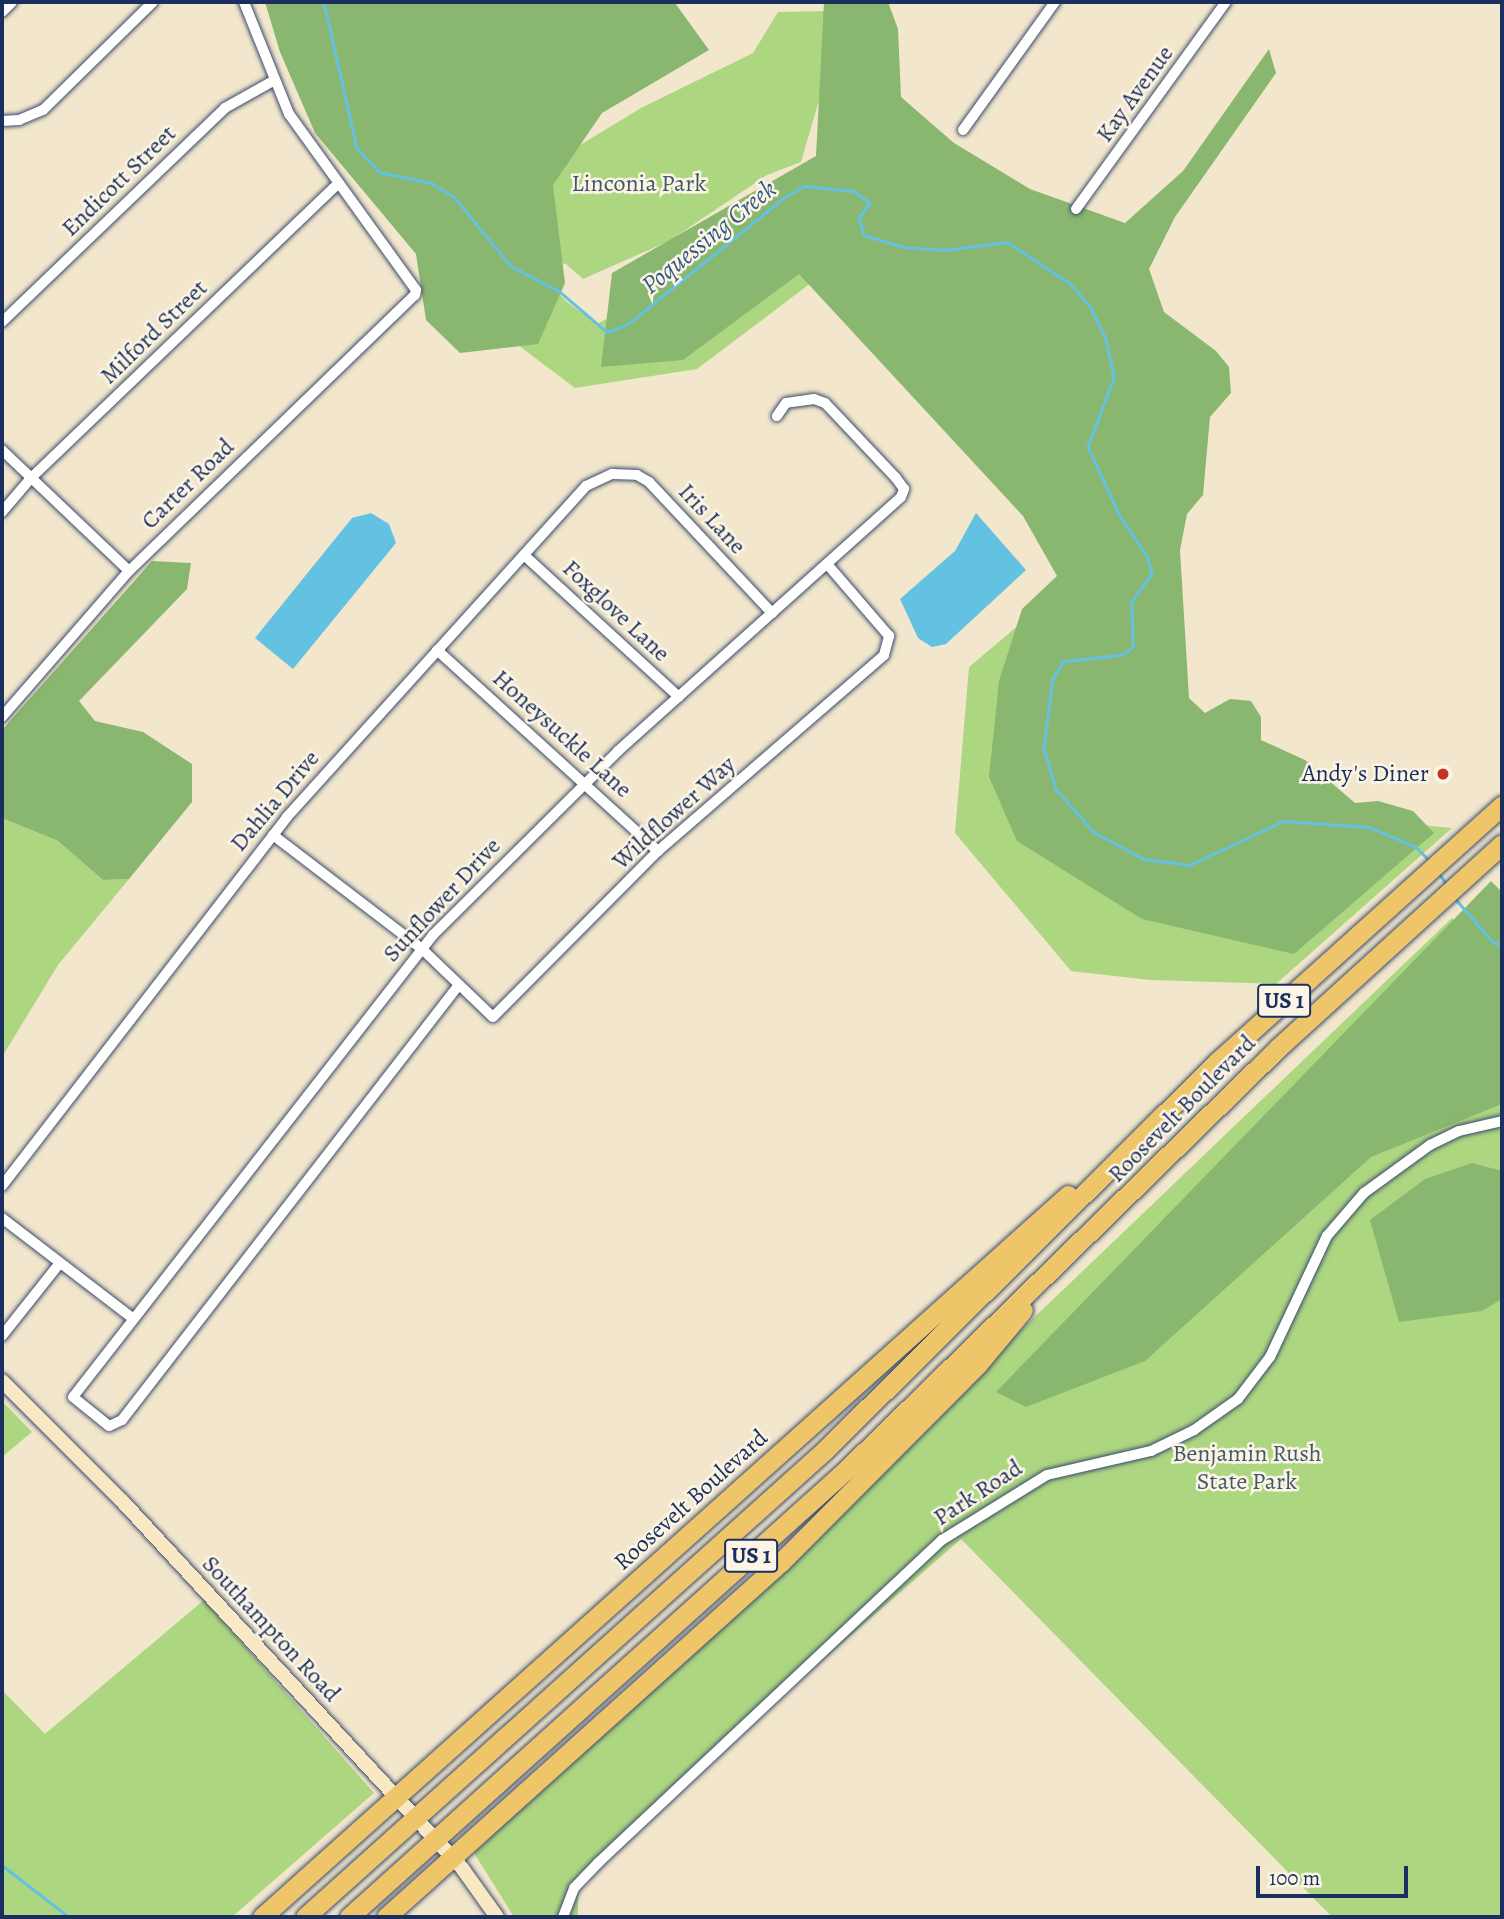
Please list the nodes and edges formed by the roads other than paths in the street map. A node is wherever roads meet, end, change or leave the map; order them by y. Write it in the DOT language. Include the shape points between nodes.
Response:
graph roads {
  1 [pos="12,2"];
  2 [pos="153,2"];
  3 [pos="244,2"];
  4 [pos="1055,2"];
  5 [pos="1224,3"];
  6 [pos="2,12"];
  7 [pos="274,81"];
  8 [pos="2,121"];
  9 [pos="963,130"];
  10 [pos="338,184"];
  11 [pos="1076,209"];
  12 [pos="2,323"];
  13 [pos="777,416"];
  14 [pos="2,450"];
  15 [pos="612,474"];
  16 [pos="31,478"];
  17 [pos="2,512"];
  18 [pos="524,555"];
  19 [pos="827,564"];
  20 [pos="129,571"];
  21 [pos="772,613"];
  22 [pos="437,650"];
  23 [pos="679,697"];
  24 [pos="2,717"];
  25 [pos="585,783"];
  26 [pos="1502,805"];
  27 [pos="273,835"];
  28 [pos="1502,844"];
  29 [pos="658,851"];
  30 [pos="422,949"];
  31 [pos="458,986"];
  32 [pos="1502,1121"];
  33 [pos="1155,1125"];
  34 [pos="2,1186"];
  35 [pos="2,1218"];
  36 [pos="59,1264"];
  37 [pos="1059,1266"];
  38 [pos="131,1317"];
  39 [pos="2,1336"];
  40 [pos="2,1381"];
  41 [pos="396,1797"];
  42 [pos="416,1818"];
  43 [pos="436,1840"];
  44 [pos="452,1858"];
  45 [pos="262,1917"];
  46 [pos="305,1917"];
  47 [pos="349,1917"];
  48 [pos="386,1917"];
  49 [pos="497,1917"];
  50 [pos="563,1917"];
  1 -- 6 [label="street"];
  2 -- 8 [label="street" via="43,110"];
  3 -- 7 [label="street"];
  4 -- 9 [label="street"];
  5 -- 11 [label="street, Kay Avenue"];
  7 -- 10 [label="street" via="289,114"];
  7 -- 12 [label="street, Endicott Street" via="225,108"];
  10 -- 16 [label="street, Milford Street"];
  10 -- 20 [label="street, Carter Road" via="415,294"];
  13 -- 19 [label="street, Sunflower Drive" via="786,402 814,398 825,403 904,489 901,497"];
  14 -- 16 [label="street"];
  15 -- 18 [label="street, Dahlia Drive" via="586,486"];
  15 -- 21 [label="street, Iris Lane" via="637,475 649,482"];
  16 -- 17 [label="street, Milford Street"];
  16 -- 20 [label="street"];
  18 -- 22 [label="street, Dahlia Drive"];
  18 -- 23 [label="street, Foxglove Lane"];
  19 -- 21 [label="street, Sunflower Drive"];
  19 -- 29 [label="street, Wildflower Way" via="889,636 888,646"];
  20 -- 24 [label="street, Carter Road"];
  21 -- 23 [label="street, Sunflower Drive"];
  22 -- 25 [label="street, Honeysuckle Lane"];
  22 -- 27 [label="street, Dahlia Drive"];
  23 -- 25 [label="street, Sunflower Drive"];
  25 -- 29 [label="street, Honeysuckle Lane"];
  25 -- 30 [label="street, Sunflower Drive"];
  26 -- 33 [label="highway, Roosevelt Boulevard / US 1"];
  27 -- 30 [label="street"];
  27 -- 34 [label="street, Dahlia Drive"];
  28 -- 37 [label="highway, Roosevelt Boulevard / US 1" via="1269,1056"];
  29 -- 31 [label="street, Wildflower Way" via="493,1017"];
  30 -- 31 [label="street"];
  30 -- 38 [label="street, Sunflower Drive"];
  31 -- 38 [label="street, Sunflower Drive" via="122,1420 109,1426 73,1397"];
  32 -- 50 [label="street, Park Road" via="1469,1127 1430,1145 1364,1193 1327,1236 1270,1357 1238,1399 1194,1430 1151,1451 1046,1475 942,1540 598,1863 574,1888"];
  33 -- 41 [label="highway, Roosevelt Boulevard / US 1" via="1128,1142 1042,1218"];
  33 -- 42 [label="highway, Roosevelt Boulevard / US 1" via="824,1451"];
  35 -- 36 [label="street"];
  36 -- 38 [label="street"];
  36 -- 39 [label="street"];
  37 -- 43 [label="highway, Roosevelt Boulevard / US 1" via="820,1494"];
  37 -- 44 [label="highway, Roosevelt Boulevard / US 1" via="978,1364 821,1523"];
  40 -- 41 [label="street, Southampton Road" via="116,1495"];
  41 -- 42 [label="street, Southampton Road"];
  41 -- 45 [label="highway, Roosevelt Boulevard / US 1"];
  42 -- 43 [label="street, Southampton Road"];
  42 -- 46 [label="highway, Roosevelt Boulevard / US 1"];
  43 -- 44 [label="street, Southampton Road"];
  43 -- 47 [label="highway, Roosevelt Boulevard / US 1"];
  44 -- 48 [label="highway, Roosevelt Boulevard / US 1"];
  44 -- 49 [label="street, Southampton Road"];
}
